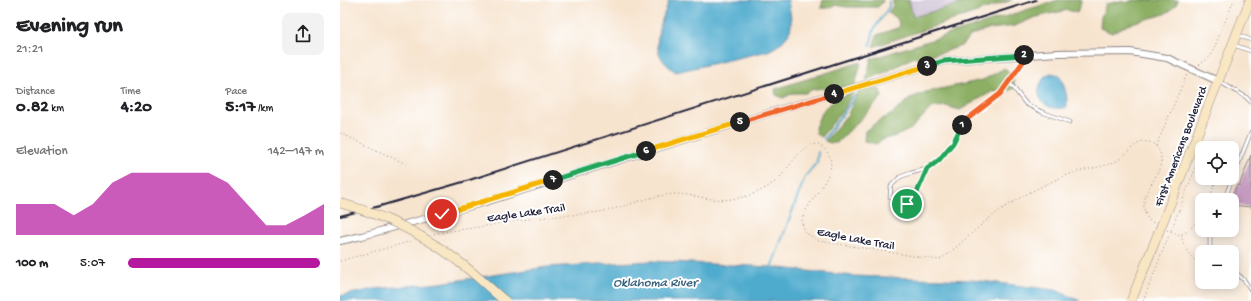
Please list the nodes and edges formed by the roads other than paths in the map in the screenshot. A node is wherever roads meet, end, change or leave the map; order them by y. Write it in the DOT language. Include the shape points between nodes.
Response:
graph roads {
  1 [pos="1250,0"];
  2 [pos="1236,34"];
  3 [pos="1251,40"];
  4 [pos="1233,44"];
  5 [pos="1251,51"];
  6 [pos="1026,55"];
  7 [pos="1218,81"];
  8 [pos="1009,82"];
  9 [pos="1251,102"];
  10 [pos="1070,122"];
  11 [pos="1251,132"];
  12 [pos="927,169"];
  13 [pos="1227,193"];
  14 [pos="340,203"];
  15 [pos="340,241"];
  16 [pos="1239,275"];
  17 [pos="1251,290"];
  18 [pos="505,301"];
  19 [pos="1131,301"];
  1 -- 2 [label="main road, First Americans Boulevard"];
  2 -- 3 [label="lane"];
  2 -- 4 [label="main road, First Americans Boulevard"];
  4 -- 5 [label="lane"];
  4 -- 7 [label="main road, First Americans Boulevard"];
  6 -- 7 [label="street" via="1130,52 1167,58"];
  6 -- 8 [label="lane"];
  6 -- 15 [label="street" via="944,61 482,203"];
  7 -- 9 [label="lane"];
  7 -- 19 [label="main road, First Americans Boulevard, bridge"];
  8 -- 10 [label="lane" via="1026,104"];
  8 -- 12 [label="lane" via="1000,94 966,120 939,160"];
  11 -- 13 [label="lane"];
  12 -- 12 [label="lane" via="900,177 890,186 890,196 898,203 907,204 915,197"];
  14 -- 18 [label="main road, bridge" via="390,220 416,234 462,264"];
  16 -- 17 [label="lane"];
}
